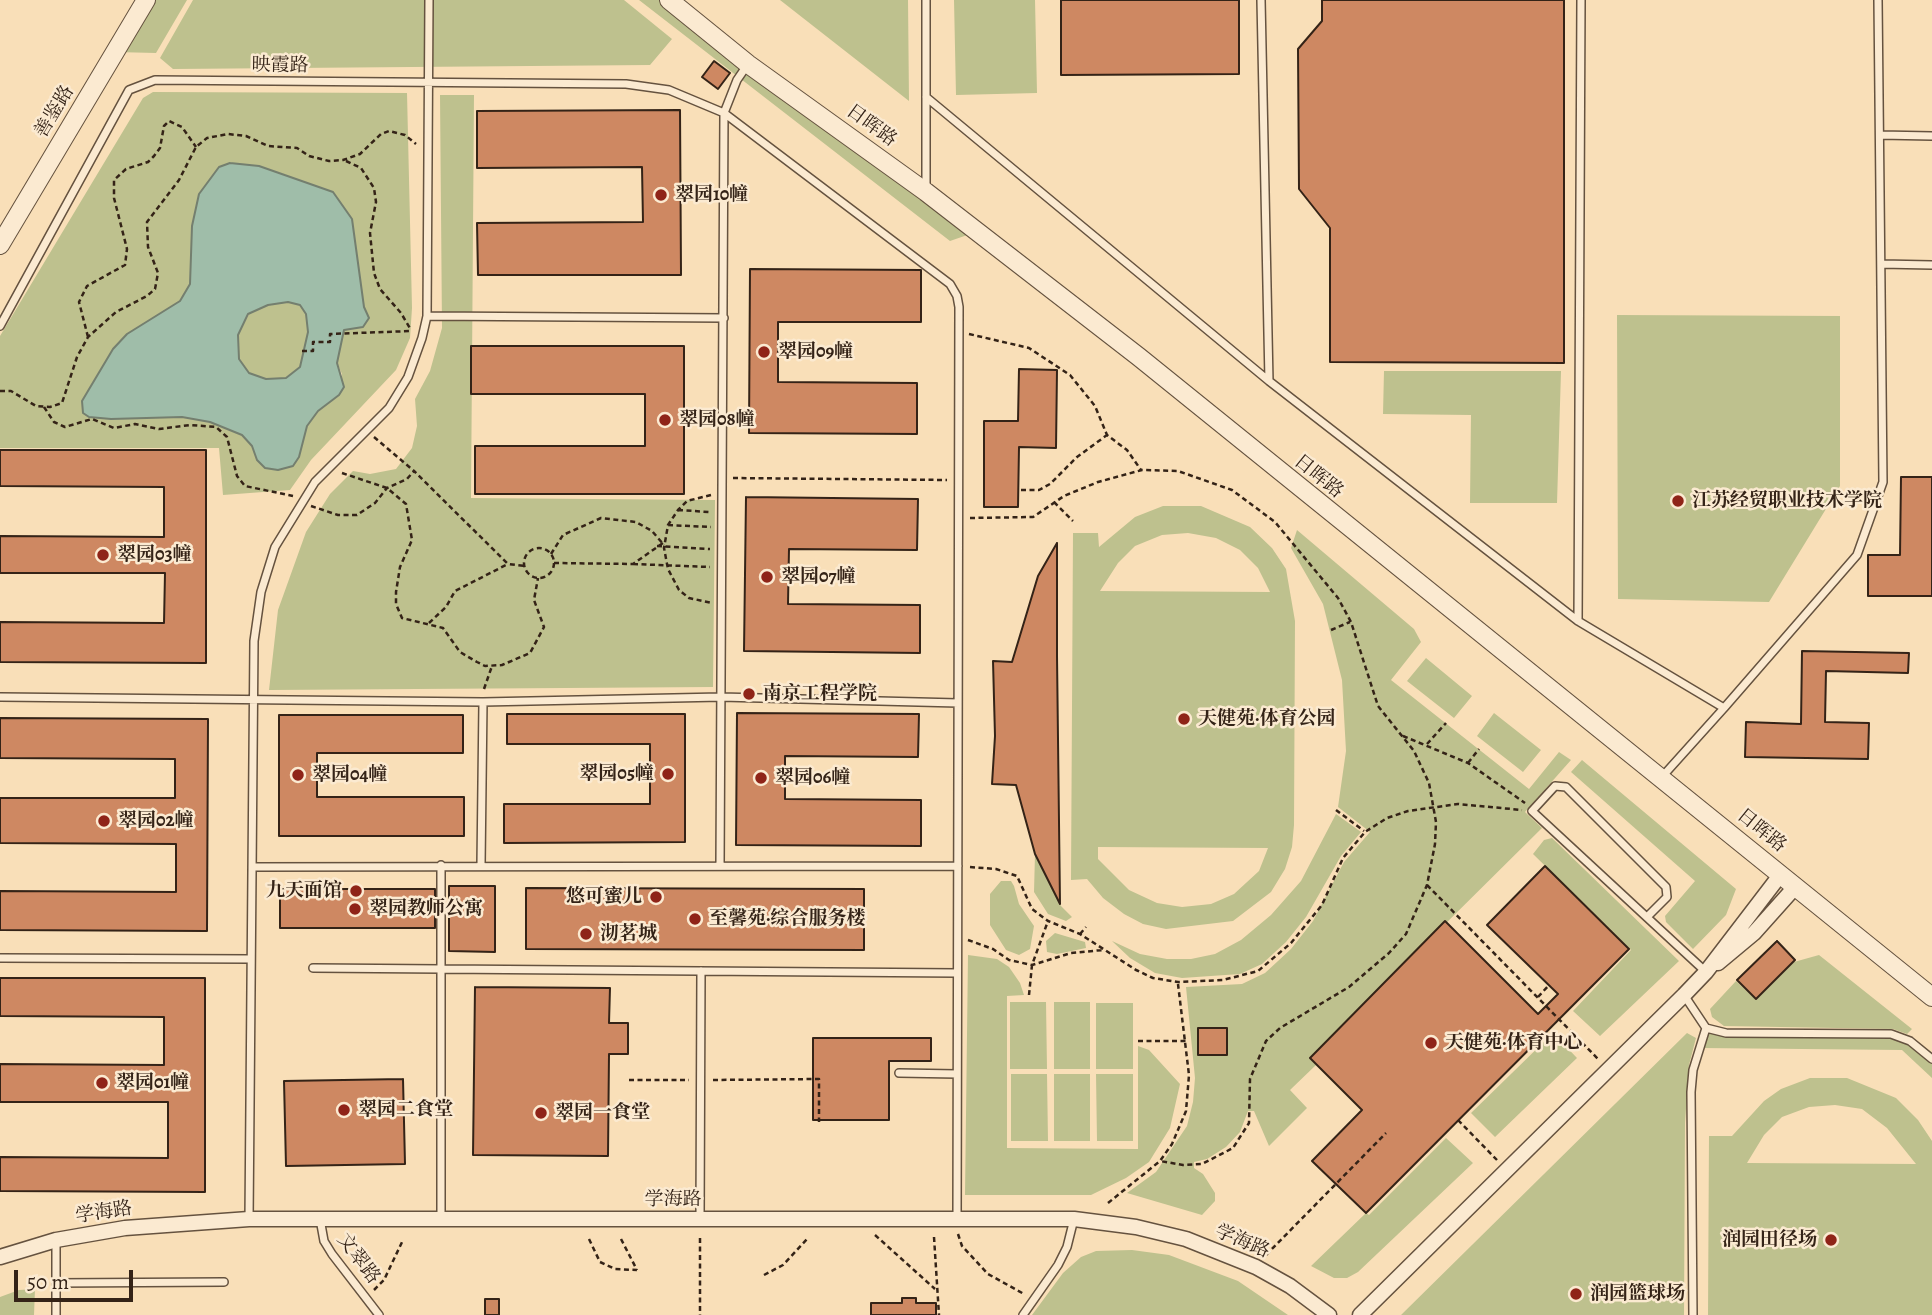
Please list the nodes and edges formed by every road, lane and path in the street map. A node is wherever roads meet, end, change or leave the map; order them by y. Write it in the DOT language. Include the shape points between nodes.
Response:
graph roads {
  1 [pos="146,0"];
  2 [pos="429,0"];
  3 [pos="669,0"];
  4 [pos="926,0"];
  5 [pos="1261,0"];
  6 [pos="1581,0"];
  7 [pos="1878,0"];
  8 [pos="748,64"];
  9 [pos="427,84"];
  10 [pos="926,97"];
  11 [pos="724,113"];
  12 [pos="1880,135"];
  13 [pos="1932,136"];
  14 [pos="426,145"];
  15 [pos="196,147"];
  16 [pos="344,160"];
  17 [pos="926,192"];
  18 [pos="0,246"];
  19 [pos="1881,264"];
  20 [pos="1932,265"];
  21 [pos="427,316"];
  22 [pos="724,318"];
  23 [pos="0,326"];
  24 [pos="411,331"];
  25 [pos="959,333"];
  26 [pos="88,337"];
  27 [pos="422,338"];
  28 [pos="302,351"];
  29 [pos="1269,381"];
  30 [pos="0,391"];
  31 [pos="44,407"];
  32 [pos="367,432"];
  33 [pos="1108,435"];
  34 [pos="329,468"];
  35 [pos="1142,470"];
  36 [pos="414,471"];
  37 [pos="723,478"];
  38 [pos="959,481"];
  39 [pos="387,488"];
  40 [pos="1021,490"];
  41 [pos="723,494"];
  42 [pos="302,500"];
  43 [pos="1054,502"];
  44 [pos="678,510"];
  45 [pos="723,513"];
  46 [pos="959,519"];
  47 [pos="1073,521"];
  48 [pos="668,525"];
  49 [pos="723,528"];
  50 [pos="664,546"];
  51 [pos="723,549"];
  52 [pos="551,554"];
  53 [pos="554,563"];
  54 [pos="508,564"];
  55 [pos="633,564"];
  56 [pos="525,566"];
  57 [pos="722,568"];
  58 [pos="538,578"];
  59 [pos="722,603"];
  60 [pos="1578,621"];
  61 [pos="1351,622"];
  62 [pos="429,623"];
  63 [pos="1331,630"];
  64 [pos="492,666"];
  65 [pos="0,697"];
  66 [pos="721,697"];
  67 [pos="251,700"];
  68 [pos="483,702"];
  69 [pos="958,703"];
  70 [pos="1724,708"];
  71 [pos="1446,723"];
  72 [pos="1401,735"];
  73 [pos="1427,744"];
  74 [pos="1479,749"];
  75 [pos="1468,763"];
  76 [pos="1661,779"];
  77 [pos="1434,806"];
  78 [pos="1336,810"];
  79 [pos="1532,811"];
  80 [pos="1365,832"];
  81 [pos="441,865"];
  82 [pos="481,865"];
  83 [pos="720,865"];
  84 [pos="958,866"];
  85 [pos="252,867"];
  86 [pos="1781,874"];
  87 [pos="1427,885"];
  88 [pos="1796,886"];
  89 [pos="1647,917"];
  90 [pos="1048,921"];
  91 [pos="1086,928"];
  92 [pos="1080,934"];
  93 [pos="958,937"];
  94 [pos="1103,950"];
  95 [pos="0,958"];
  96 [pos="251,959"];
  97 [pos="1032,965"];
  98 [pos="313,968"];
  99 [pos="441,968"];
  100 [pos="701,971"];
  101 [pos="1706,972"];
  102 [pos="957,973"];
  103 [pos="1178,982"];
  104 [pos="1549,985"];
  105 [pos="1029,995"];
  106 [pos="1684,995"];
  107 [pos="1932,997"];
  108 [pos="1538,998"];
  109 [pos="1706,1028"];
  110 [pos="1138,1041"];
  111 [pos="1185,1041"];
  112 [pos="1932,1059"];
  113 [pos="1609,1070"];
  114 [pos="899,1073"];
  115 [pos="957,1074"];
  116 [pos="629,1080"];
  117 [pos="701,1080"];
  118 [pos="1458,1120"];
  119 [pos="819,1122"];
  120 [pos="1387,1133"];
  121 [pos="1160,1161"];
  122 [pos="1507,1170"];
  123 [pos="1108,1203"];
  124 [pos="248,1219"];
  125 [pos="320,1219"];
  126 [pos="441,1219"];
  127 [pos="700,1219"];
  128 [pos="863,1219"];
  129 [pos="1074,1219"];
  130 [pos="957,1220"];
  131 [pos="934,1237"];
  132 [pos="700,1238"];
  133 [pos="808,1238"];
  134 [pos="589,1239"];
  135 [pos="621,1239"];
  136 [pos="56,1240"];
  137 [pos="403,1240"];
  138 [pos="0,1257"];
  139 [pos="1256,1267"];
  140 [pos="764,1275"];
  141 [pos="224,1282"];
  142 [pos="56,1283"];
  143 [pos="935,1289"];
  144 [pos="367,1297"];
  145 [pos="1033,1298"];
  146 [pos="56,1315"];
  147 [pos="379,1315"];
  148 [pos="700,1315"];
  149 [pos="939,1315"];
  150 [pos="1023,1315"];
  151 [pos="1329,1315"];
  152 [pos="1360,1315"];
  153 [pos="1693,1315"];
  1 -- 18 [label="street, 善鉴路"];
  2 -- 9 [label="lane"];
  3 -- 8 [label="street, 日晖路"];
  4 -- 10 [label="lane"];
  5 -- 29 [label="lane"];
  6 -- 60 [label="lane"];
  7 -- 12 [label="lane"];
  8 -- 11 [label="lane"];
  8 -- 17 [label="street, 日晖路"];
  9 -- 11 [label="lane, 映霞路" via="626,84 669,90"];
  9 -- 14 [label="lane"];
  9 -- 23 [label="lane, 映霞路" via="155,80 130,90"];
  10 -- 17 [label="lane"];
  10 -- 29 [label="lane"];
  11 -- 22 [label="lane"];
  11 -- 25 [label="lane, 映霞路" via="950,284 957,296"];
  12 -- 13 [label="lane"];
  12 -- 19 [label="lane"];
  14 -- 16 [label="path" via="389,131 360,154"];
  14 -- 21 [label="lane"];
  15 -- 16 [label="path" via="216,135 237,135 268,146 297,148 322,160"];
  15 -- 26 [label="path" via="179,180 147,222 148,247 158,273 155,289 116,312"];
  15 -- 26 [label="path" via="183,127 169,121 155,156 114,180 127,249 125,265 88,286 79,302"];
  16 -- 24 [label="path" via="356,164 371,181 376,198 370,226 376,281"];
  17 -- 76 [label="street, 日晖路" via="1139,357"];
  19 -- 20 [label="lane"];
  19 -- 70 [label="lane" via="1883,482 1879,494 1857,555"];
  21 -- 22 [label="lane"];
  21 -- 27 [label="lane"];
  22 -- 37 [label="lane"];
  24 -- 27 [label="path"];
  24 -- 28 [label="path" via="330,334 330,342 313,342 313,351"];
  25 -- 33 [label="path" via="1029,348 1052,361 1095,406"];
  25 -- 38 [label="lane, 映霞路"];
  26 -- 31 [label="path" via="62,403"];
  27 -- 32 [label="lane" via="408,377"];
  29 -- 60 [label="lane"];
  30 -- 31 [label="path" via="11,391"];
  31 -- 42 [label="path" via="54,422 65,427 92,419 114,428 135,424 159,429 216,427 227,437 237,476 245,486"];
  32 -- 34 [label="lane"];
  32 -- 36 [label="path"];
  33 -- 35 [label="path"];
  33 -- 40 [label="path" via="1050,484 1039,490"];
  34 -- 39 [label="path"];
  34 -- 42 [label="lane"];
  35 -- 43 [label="path" via="1098,482"];
  35 -- 61 [label="path" via="1178,471 1232,490 1275,522 1300,549"];
  36 -- 39 [label="path"];
  36 -- 54 [label="path"];
  37 -- 38 [label="path"];
  37 -- 41 [label="lane"];
  38 -- 46 [label="lane, 映霞路"];
  39 -- 42 [label="path" via="357,515 332,514"];
  39 -- 62 [label="path" via="406,504 412,531 398,576 396,604 407,621"];
  41 -- 44 [label="path" via="702,495"];
  41 -- 45 [label="lane"];
  42 -- 67 [label="lane" via="275,547 261,592"];
  43 -- 46 [label="path" via="1033,517"];
  43 -- 47 [label="path"];
  44 -- 45 [label="path"];
  44 -- 48 [label="path"];
  45 -- 49 [label="lane"];
  46 -- 69 [label="lane, 映霞路"];
  48 -- 49 [label="path"];
  48 -- 50 [label="path"];
  49 -- 51 [label="lane"];
  50 -- 51 [label="path"];
  50 -- 52 [label="path" via="652,531 636,522 601,518 563,535"];
  50 -- 55 [label="path" via="657,546"];
  50 -- 59 [label="path" via="667,569 679,590 700,602"];
  51 -- 57 [label="lane"];
  52 -- 53 [label="path"];
  52 -- 56 [label="path" via="533,550"];
  53 -- 55 [label="path"];
  53 -- 58 [label="path" via="551,572"];
  54 -- 56 [label="path"];
  54 -- 62 [label="path" via="455,591"];
  55 -- 57 [label="path"];
  56 -- 58 [label="path"];
  57 -- 59 [label="lane"];
  58 -- 64 [label="path" via="534,600 543,619 542,634 530,653"];
  59 -- 66 [label="lane"];
  60 -- 70 [label="lane"];
  61 -- 63 [label="path"];
  61 -- 72 [label="path" via="1370,689"];
  62 -- 64 [label="path" via="443,628 460,652"];
  64 -- 68 [label="path"];
  65 -- 67 [label="lane"];
  66 -- 68 [label="lane"];
  66 -- 69 [label="lane"];
  66 -- 83 [label="lane"];
  67 -- 68 [label="lane"];
  67 -- 85 [label="lane"];
  68 -- 82 [label="lane"];
  69 -- 84 [label="lane, 映霞路"];
  70 -- 76 [label="lane"];
  71 -- 73 [label="path"];
  72 -- 73 [label="path"];
  72 -- 77 [label="path" via="1423,766"];
  73 -- 75 [label="path"];
  74 -- 75 [label="path"];
  75 -- 79 [label="path" via="1515,793"];
  76 -- 86 [label="street, 日晖路"];
  77 -- 79 [label="path" via="1480,804"];
  77 -- 80 [label="path" via="1387,818"];
  77 -- 87 [label="path" via="1435,844"];
  78 -- 80 [label="path"];
  79 -- 89 [label="lane"];
  79 -- 89 [label="lane" via="1555,786 1566,787 1666,887 1667,897"];
  80 -- 103 [label="path" via="1343,858 1322,905 1309,922 1258,971 1223,980"];
  81 -- 82 [label="lane"];
  81 -- 85 [label="lane"];
  81 -- 99 [label="lane"];
  82 -- 83 [label="lane"];
  83 -- 84 [label="lane"];
  84 -- 90 [label="path" via="1017,876 1032,909"];
  84 -- 93 [label="lane, 映霞路"];
  85 -- 96 [label="lane"];
  86 -- 88 [label="street, 日晖路"];
  86 -- 101 [label="street"];
  87 -- 108 [label="path"];
  87 -- 121 [label="path" via="1406,934 1389,953 1349,987 1266,1041 1250,1079 1249,1123 1233,1148 1202,1164"];
  88 -- 101 [label="street" via="1755,933"];
  88 -- 107 [label="street, 日晖路"];
  89 -- 101 [label="lane"];
  90 -- 92 [label="path"];
  90 -- 97 [label="path"];
  91 -- 92 [label="path"];
  92 -- 94 [label="path"];
  93 -- 97 [label="path"];
  93 -- 102 [label="lane, 映霞路"];
  94 -- 97 [label="path" via="1070,953"];
  94 -- 103 [label="path" via="1153,978"];
  95 -- 96 [label="lane"];
  96 -- 124 [label="lane"];
  97 -- 105 [label="path"];
  98 -- 99 [label="lane"];
  99 -- 100 [label="lane"];
  99 -- 126 [label="lane"];
  100 -- 102 [label="lane"];
  100 -- 117 [label="lane"];
  101 -- 106 [label="street"];
  102 -- 115 [label="lane, 映霞路"];
  103 -- 111 [label="path"];
  104 -- 108 [label="path"];
  106 -- 109 [label="lane"];
  106 -- 113 [label="street"];
  108 -- 113 [label="path"];
  109 -- 112 [label="lane" via="1726,1033 1891,1034 1910,1041"];
  109 -- 153 [label="lane" via="1691,1092"];
  110 -- 111 [label="path"];
  111 -- 121 [label="path" via="1186,1111"];
  113 -- 122 [label="street"];
  114 -- 115 [label="lane"];
  115 -- 130 [label="lane, 映霞路"];
  116 -- 117 [label="path"];
  117 -- 119 [label="path" via="819,1079"];
  117 -- 127 [label="lane"];
  118 -- 122 [label="path"];
  120 -- 139 [label="path"];
  121 -- 123 [label="path"];
  122 -- 152 [label="street"];
  124 -- 125 [label="street, 学海路"];
  124 -- 136 [label="street, 学海路" via="125,1228"];
  125 -- 126 [label="street, 学海路"];
  125 -- 144 [label="lane, 文翠路" via="328,1247"];
  126 -- 127 [label="street, 学海路"];
  127 -- 128 [label="street, 学海路"];
  128 -- 130 [label="street, 学海路"];
  128 -- 143 [label="path"];
  129 -- 130 [label="street, 学海路"];
  129 -- 139 [label="street, 学海路" via="1186,1239"];
  129 -- 145 [label="lane" via="1058,1265"];
  130 -- 145 [label="path" via="958,1237 973,1258 999,1282"];
  131 -- 143 [label="path"];
  132 -- 148 [label="path"];
  133 -- 140 [label="path" via="783,1265"];
  134 -- 135 [label="path" via="600,1262 615,1269 637,1270"];
  136 -- 138 [label="street, 学海路"];
  136 -- 142 [label="lane"];
  137 -- 144 [label="path" via="384,1280"];
  139 -- 151 [label="street, 学海路"];
  141 -- 142 [label="lane"];
  142 -- 146 [label="lane"];
  143 -- 149 [label="path"];
  144 -- 147 [label="lane, 文翠路"];
  145 -- 150 [label="lane"];
}
